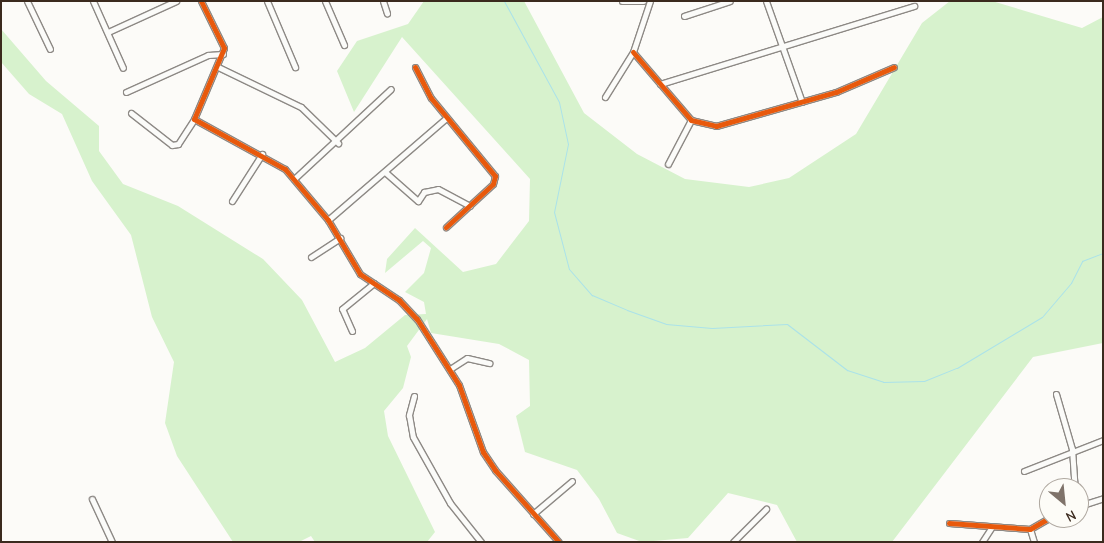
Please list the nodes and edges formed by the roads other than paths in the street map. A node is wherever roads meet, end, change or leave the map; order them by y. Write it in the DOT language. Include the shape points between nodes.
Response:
graph roads {
  1 [pos="27,1"];
  2 [pos="93,1"];
  3 [pos="176,1"];
  4 [pos="201,1"];
  5 [pos="267,1"];
  6 [pos="325,1"];
  7 [pos="383,1"];
  8 [pos="622,1"];
  9 [pos="643,1"];
  10 [pos="650,1"];
  11 [pos="730,1"];
  12 [pos="766,1"];
  13 [pos="914,6"];
  14 [pos="387,13"];
  15 [pos="684,16"];
  16 [pos="108,32"];
  17 [pos="344,45"];
  18 [pos="781,46"];
  19 [pos="50,48"];
  20 [pos="633,52"];
  21 [pos="223,54"];
  22 [pos="218,67"];
  23 [pos="295,67"];
  24 [pos="415,67"];
  25 [pos="123,68"];
  26 [pos="894,68"];
  27 [pos="660,84"];
  28 [pos="391,89"];
  29 [pos="126,92"];
  30 [pos="604,97"];
  31 [pos="802,102"];
  32 [pos="131,113"];
  33 [pos="446,118"];
  34 [pos="194,119"];
  35 [pos="691,120"];
  36 [pos="338,143"];
  37 [pos="262,154"];
  38 [pos="668,164"];
  39 [pos="385,172"];
  40 [pos="294,179"];
  41 [pos="232,200"];
  42 [pos="470,206"];
  43 [pos="328,220"];
  44 [pos="446,227"];
  45 [pos="340,238"];
  46 [pos="311,257"];
  47 [pos="374,282"];
  48 [pos="352,331"];
  49 [pos="490,362"];
  50 [pos="450,368"];
  51 [pos="1056,394"];
  52 [pos="414,396"];
  53 [pos="1103,440"];
  54 [pos="1072,449"];
  55 [pos="1024,471"];
  56 [pos="1074,478"];
  57 [pos="572,481"];
  58 [pos="1103,498"];
  59 [pos="92,499"];
  60 [pos="1089,503"];
  61 [pos="766,509"];
  62 [pos="533,514"];
  63 [pos="949,523"];
  64 [pos="1039,524"];
  65 [pos="991,528"];
  66 [pos="1030,530"];
  67 [pos="555,537"];
  68 [pos="112,542"];
  69 [pos="481,542"];
  70 [pos="550,542"];
  71 [pos="559,542"];
  72 [pos="733,542"];
  73 [pos="982,542"];
  74 [pos="1034,542"];
  1 -- 19 [label="street"];
  2 -- 16 [label="street"];
  3 -- 16 [label="street"];
  4 -- 21 [label="street" via="223,43"];
  5 -- 23 [label="street"];
  6 -- 17 [label="street"];
  7 -- 14 [label="street"];
  8 -- 9 [label="street"];
  10 -- 20 [label="street"];
  11 -- 15 [label="street"];
  12 -- 18 [label="street"];
  13 -- 18 [label="street"];
  16 -- 25 [label="street"];
  18 -- 27 [label="street"];
  18 -- 31 [label="street"];
  20 -- 27 [label="street"];
  20 -- 30 [label="street"];
  21 -- 22 [label="street"];
  21 -- 29 [label="street" via="208,54"];
  22 -- 34 [label="street"];
  22 -- 36 [label="street" via="300,107"];
  24 -- 33 [label="street"];
  26 -- 31 [label="street"];
  27 -- 35 [label="street"];
  28 -- 36 [label="street"];
  31 -- 35 [label="street" via="733,124 716,126"];
  32 -- 34 [label="street" via="172,146 178,144"];
  33 -- 39 [label="street"];
  33 -- 42 [label="street" via="495,176 493,184"];
  34 -- 37 [label="street"];
  35 -- 38 [label="street"];
  36 -- 40 [label="street"];
  37 -- 40 [label="street"];
  37 -- 41 [label="street"];
  39 -- 42 [label="street" via="418,201 424,192 438,189"];
  39 -- 43 [label="street"];
  40 -- 43 [label="street"];
  42 -- 44 [label="street"];
  43 -- 45 [label="street"];
  45 -- 46 [label="street"];
  45 -- 47 [label="street" via="360,274"];
  47 -- 48 [label="street" via="342,309"];
  47 -- 50 [label="street" via="416,319"];
  49 -- 50 [label="street" via="467,358"];
  50 -- 62 [label="street" via="483,452"];
  51 -- 54 [label="street"];
  52 -- 69 [label="street" via="409,415 413,437 450,503"];
  53 -- 54 [label="street"];
  54 -- 55 [label="street"];
  54 -- 56 [label="street"];
  57 -- 62 [label="street"];
  58 -- 60 [label="street"];
  59 -- 68 [label="street"];
  61 -- 72 [label="street"];
  62 -- 67 [label="street"];
  63 -- 65 [label="street"];
  64 -- 66 [label="street"];
  65 -- 66 [label="street"];
  65 -- 73 [label="street"];
  66 -- 74 [label="street"];
  67 -- 70 [label="street"];
  67 -- 71 [label="street"];
}
